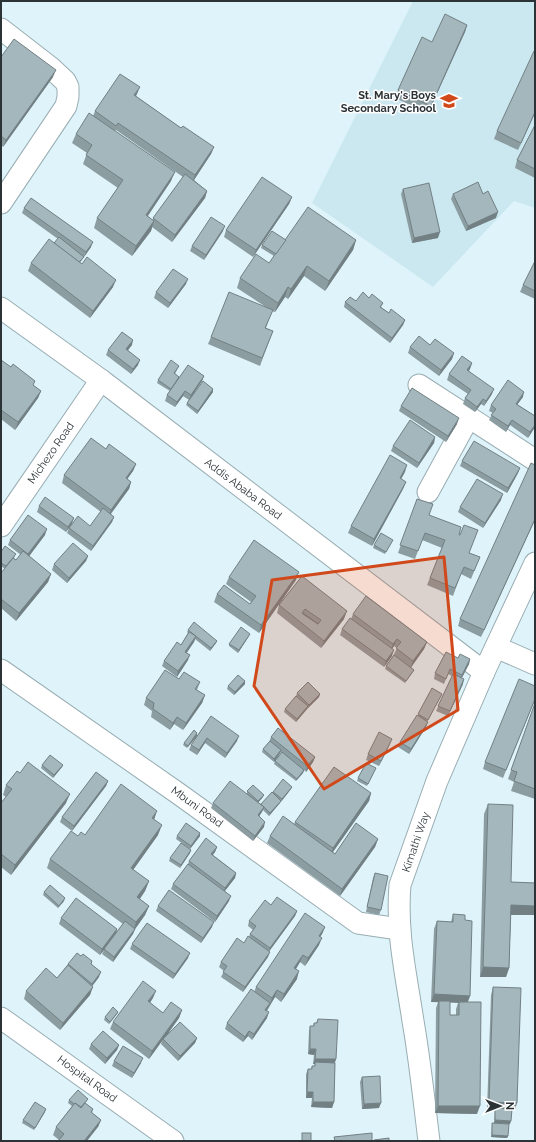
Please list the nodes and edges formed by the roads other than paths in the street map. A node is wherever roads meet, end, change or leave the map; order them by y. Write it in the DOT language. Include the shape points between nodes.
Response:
graph roads {
  1 [pos="1,29"];
  2 [pos="1,203"];
  3 [pos="1,308"];
  4 [pos="101,380"];
  5 [pos="419,385"];
  6 [pos="469,417"];
  7 [pos="535,460"];
  8 [pos="428,492"];
  9 [pos="1,526"];
  10 [pos="535,563"];
  11 [pos="496,647"];
  12 [pos="535,664"];
  13 [pos="1,670"];
  14 [pos="484,672"];
  15 [pos="399,929"];
  16 [pos="1,1018"];
  17 [pos="173,1141"];
  18 [pos="429,1141"];
  1 -- 2 [label="street" via="50,67 68,87 66,106"];
  3 -- 4 [label="street, Addis Ababa Road"];
  4 -- 9 [label="street, Michezo Road"];
  4 -- 14 [label="street, Addis Ababa Road"];
  5 -- 6 [label="street"];
  6 -- 7 [label="street"];
  6 -- 8 [label="street"];
  10 -- 11 [label="street, Kimathi Way"];
  11 -- 12 [label="street"];
  11 -- 14 [label="street, Kimathi Way"];
  13 -- 15 [label="street, Mbuni Road" via="358,923"];
  14 -- 15 [label="street, Kimathi Way" via="437,781 400,885"];
  15 -- 18 [label="street, Kimathi Way"];
  16 -- 17 [label="street, Hospital Road"];
}
